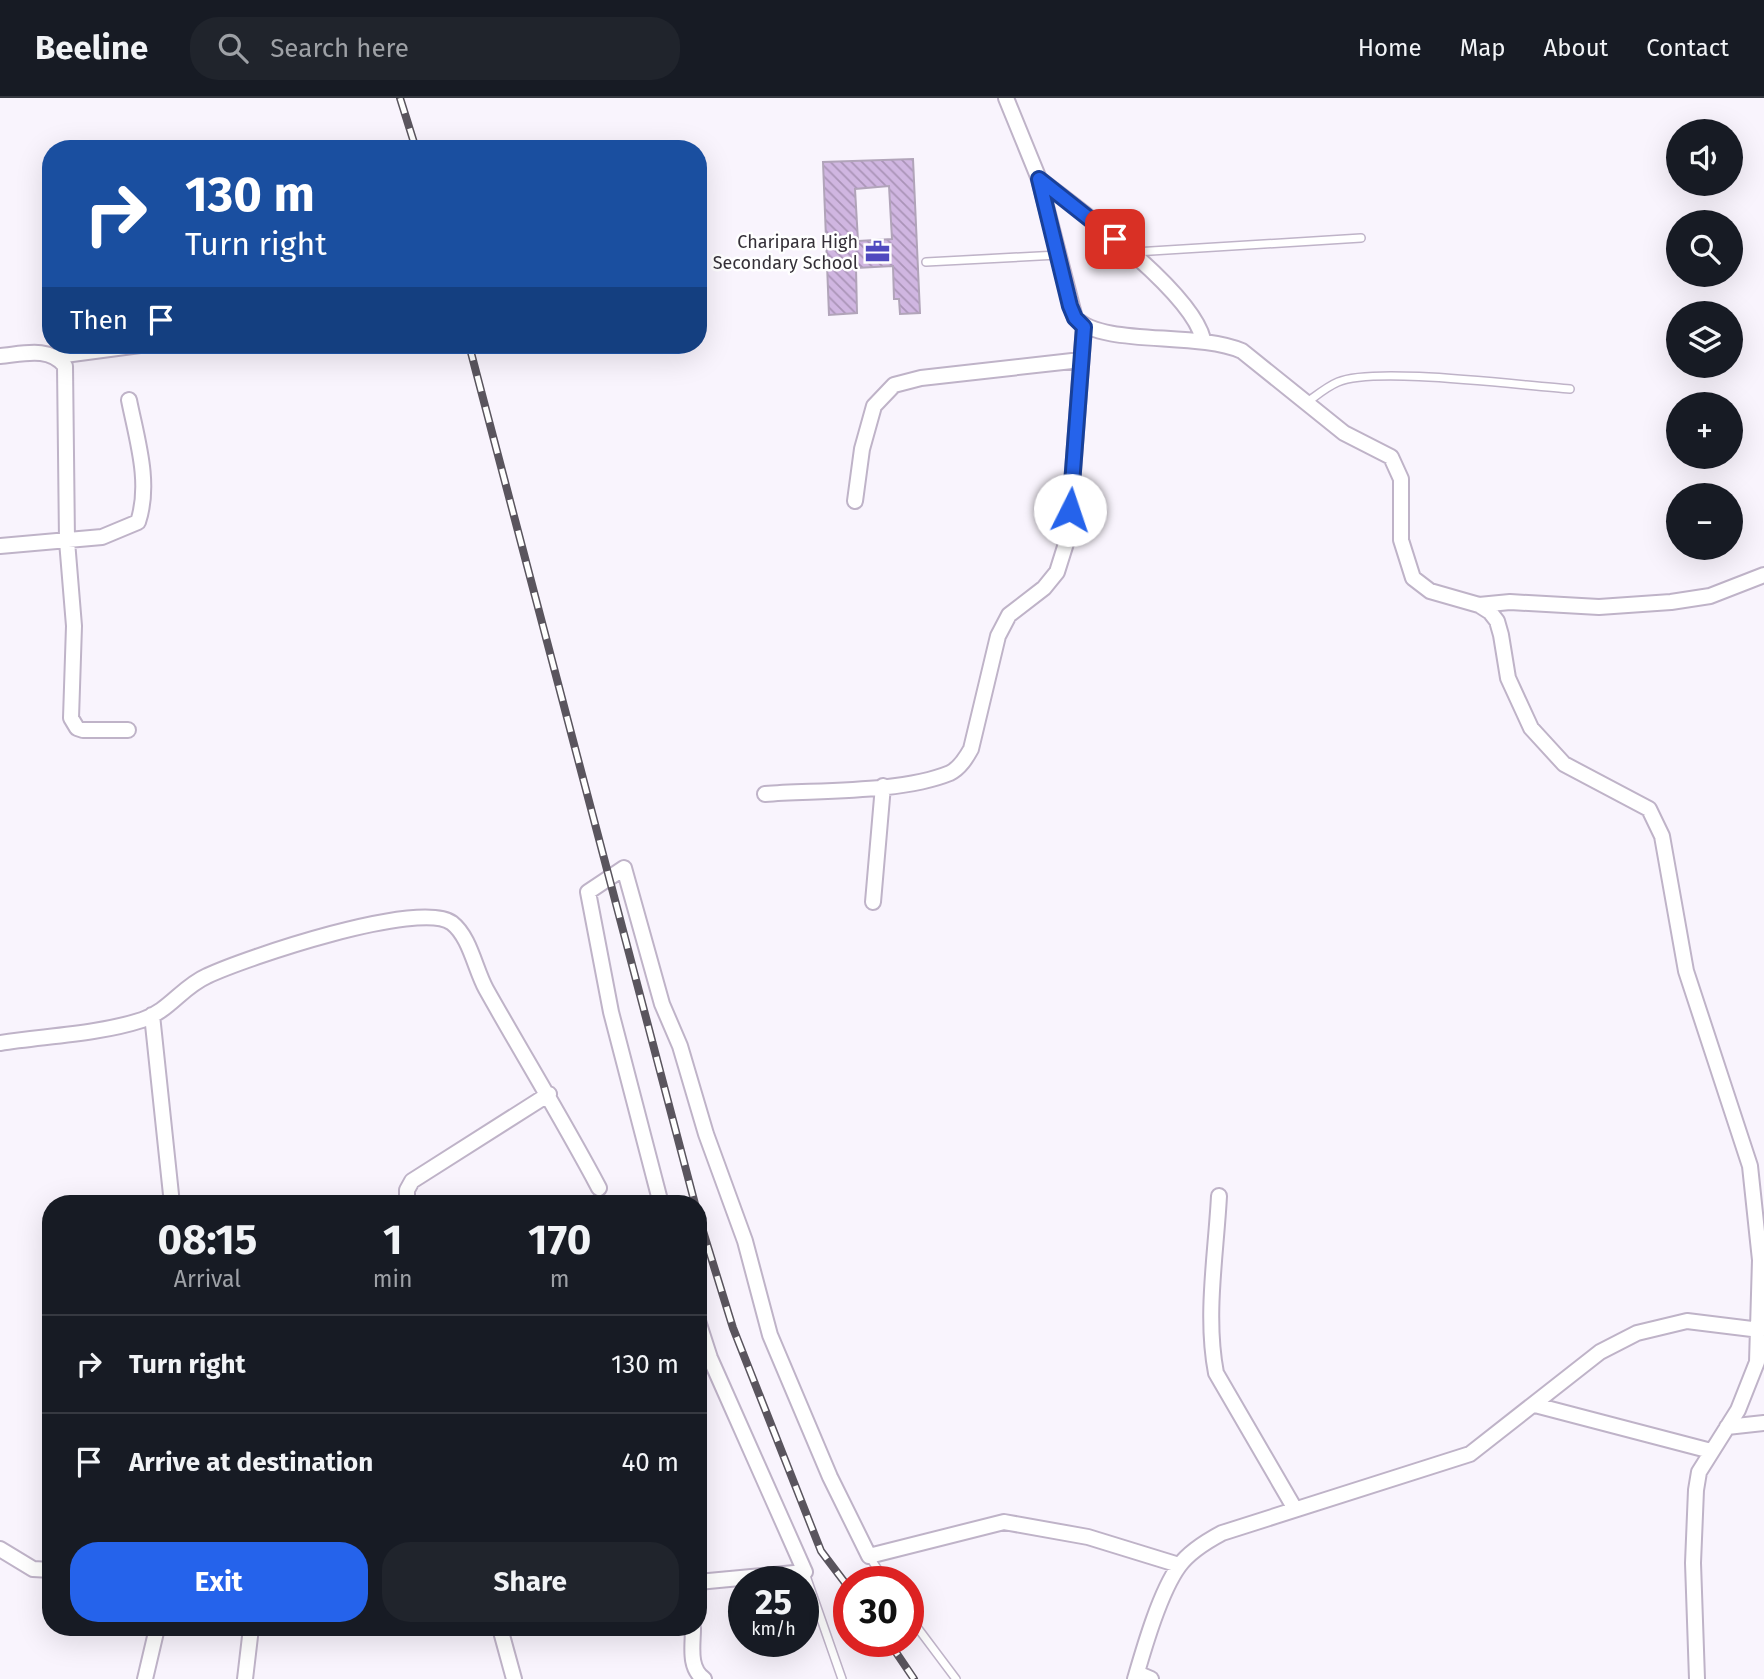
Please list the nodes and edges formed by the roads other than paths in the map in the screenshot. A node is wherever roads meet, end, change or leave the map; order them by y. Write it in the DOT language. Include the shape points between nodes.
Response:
graph roads {
  1 [pos="1006,98"];
  2 [pos="1039,179"];
  3 [pos="1361,238"];
  4 [pos="1132,252"];
  5 [pos="1058,255"];
  6 [pos="926,262"];
  7 [pos="1084,327"];
  8 [pos="1203,339"];
  9 [pos="42,352"];
  10 [pos="52,354"];
  11 [pos="72,354"];
  12 [pos="0,356"];
  13 [pos="57,356"];
  14 [pos="1081,360"];
  15 [pos="1570,389"];
  16 [pos="130,400"];
  17 [pos="1305,403"];
  18 [pos="855,501"];
  19 [pos="67,541"];
  20 [pos="0,546"];
  21 [pos="1764,575"];
  22 [pos="1479,605"];
  23 [pos="128,730"];
  24 [pos="883,786"];
  25 [pos="765,794"];
  26 [pos="873,902"];
  27 [pos="152,1015"];
  28 [pos="0,1043"];
  29 [pos="549,1094"];
  30 [pos="599,1188"];
  31 [pos="171,1195"];
  32 [pos="407,1195"];
  33 [pos="659,1195"];
  34 [pos="1219,1196"];
  35 [pos="1760,1330"];
  36 [pos="707,1349"];
  37 [pos="1535,1405"];
  38 [pos="1764,1423"];
  39 [pos="1727,1427"];
  40 [pos="1710,1451"];
  41 [pos="1295,1509"];
  42 [pos="0,1549"];
  43 [pos="869,1556"];
  44 [pos="1179,1565"];
  45 [pos="801,1566"];
  46 [pos="876,1566"];
  47 [pos="42,1570"];
  48 [pos="728,1579"];
  49 [pos="707,1581"];
  50 [pos="819,1614"];
  51 [pos="154,1636"];
  52 [pos="250,1636"];
  53 [pos="502,1636"];
  54 [pos="693,1636"];
  55 [pos="924,1636"];
  56 [pos="1136,1676"];
  57 [pos="145,1679"];
  58 [pos="245,1679"];
  59 [pos="514,1679"];
  60 [pos="704,1679"];
  61 [pos="842,1679"];
  62 [pos="956,1679"];
  63 [pos="1151,1679"];
  64 [pos="1697,1679"];
  1 -- 2 [label="street"];
  2 -- 4 [label="street"];
  2 -- 5 [label="street"];
  3 -- 4 [label="lane"];
  4 -- 8 [label="street" via="1187,309"];
  5 -- 6 [label="lane"];
  5 -- 7 [label="street" via="1070,306"];
  7 -- 8 [label="street" via="1108,333"];
  7 -- 14 [label="street"];
  8 -- 17 [label="street" via="1242,351"];
  9 -- 12 [label="street"];
  10 -- 13 [label="street"];
  11 -- 13 [label="street"];
  13 -- 19 [label="street" via="67,377"];
  14 -- 18 [label="street" via="920,378 894,386 874,406"];
  14 -- 24 [label="street" via="1068,537 1057,572 1009,615 998,636 971,749 964,761 943,775"];
  15 -- 17 [label="lane" via="1356,378 1339,381"];
  16 -- 19 [label="street" via="143,486 144,505 138,522 114,534"];
  17 -- 22 [label="street" via="1344,433 1391,457 1401,479 1401,540 1413,578 1430,591"];
  19 -- 20 [label="street"];
  19 -- 23 [label="street" via="74,626 71,718 76,728 83,730"];
  21 -- 22 [label="street" via="1710,596 1671,602 1599,607 1510,602"];
  22 -- 35 [label="street" via="1497,621 1508,678 1531,729 1564,764 1633,799 1654,815 1669,861 1686,971 1755,1193"];
  24 -- 25 [label="street"];
  24 -- 26 [label="street"];
  27 -- 28 [label="street" via="128,1023"];
  27 -- 29 [label="street" via="195,982 229,968 370,924 422,915 441,917 461,934 484,985"];
  27 -- 31 [label="street"];
  29 -- 30 [label="street"];
  29 -- 32 [label="street" via="412,1181"];
  33 -- 43 [label="street" via="611,1013 588,892 624,868 662,1004 745,1241 770,1335"];
  34 -- 41 [label="street" via="1211,1348 1216,1373"];
  35 -- 37 [label="street" via="1687,1321 1637,1333 1600,1352"];
  35 -- 39 [label="street" via="1749,1387"];
  36 -- 45 [label="street"];
  37 -- 40 [label="street"];
  37 -- 41 [label="street" via="1470,1454"];
  38 -- 39 [label="street"];
  39 -- 40 [label="street"];
  40 -- 64 [label="street" via="1699,1472 1693,1513"];
  41 -- 44 [label="street" via="1222,1533"];
  42 -- 47 [label="street"];
  43 -- 44 [label="street" via="1004,1522 1088,1537"];
  43 -- 46 [label="lane"];
  44 -- 56 [label="street"];
  48 -- 49 [label="street"];
  50 -- 61 [label="lane"];
  51 -- 57 [label="street"];
  52 -- 58 [label="street"];
  53 -- 59 [label="street"];
  54 -- 60 [label="street" via="693,1662"];
  55 -- 62 [label="lane"];
  56 -- 63 [label="street"];
}
